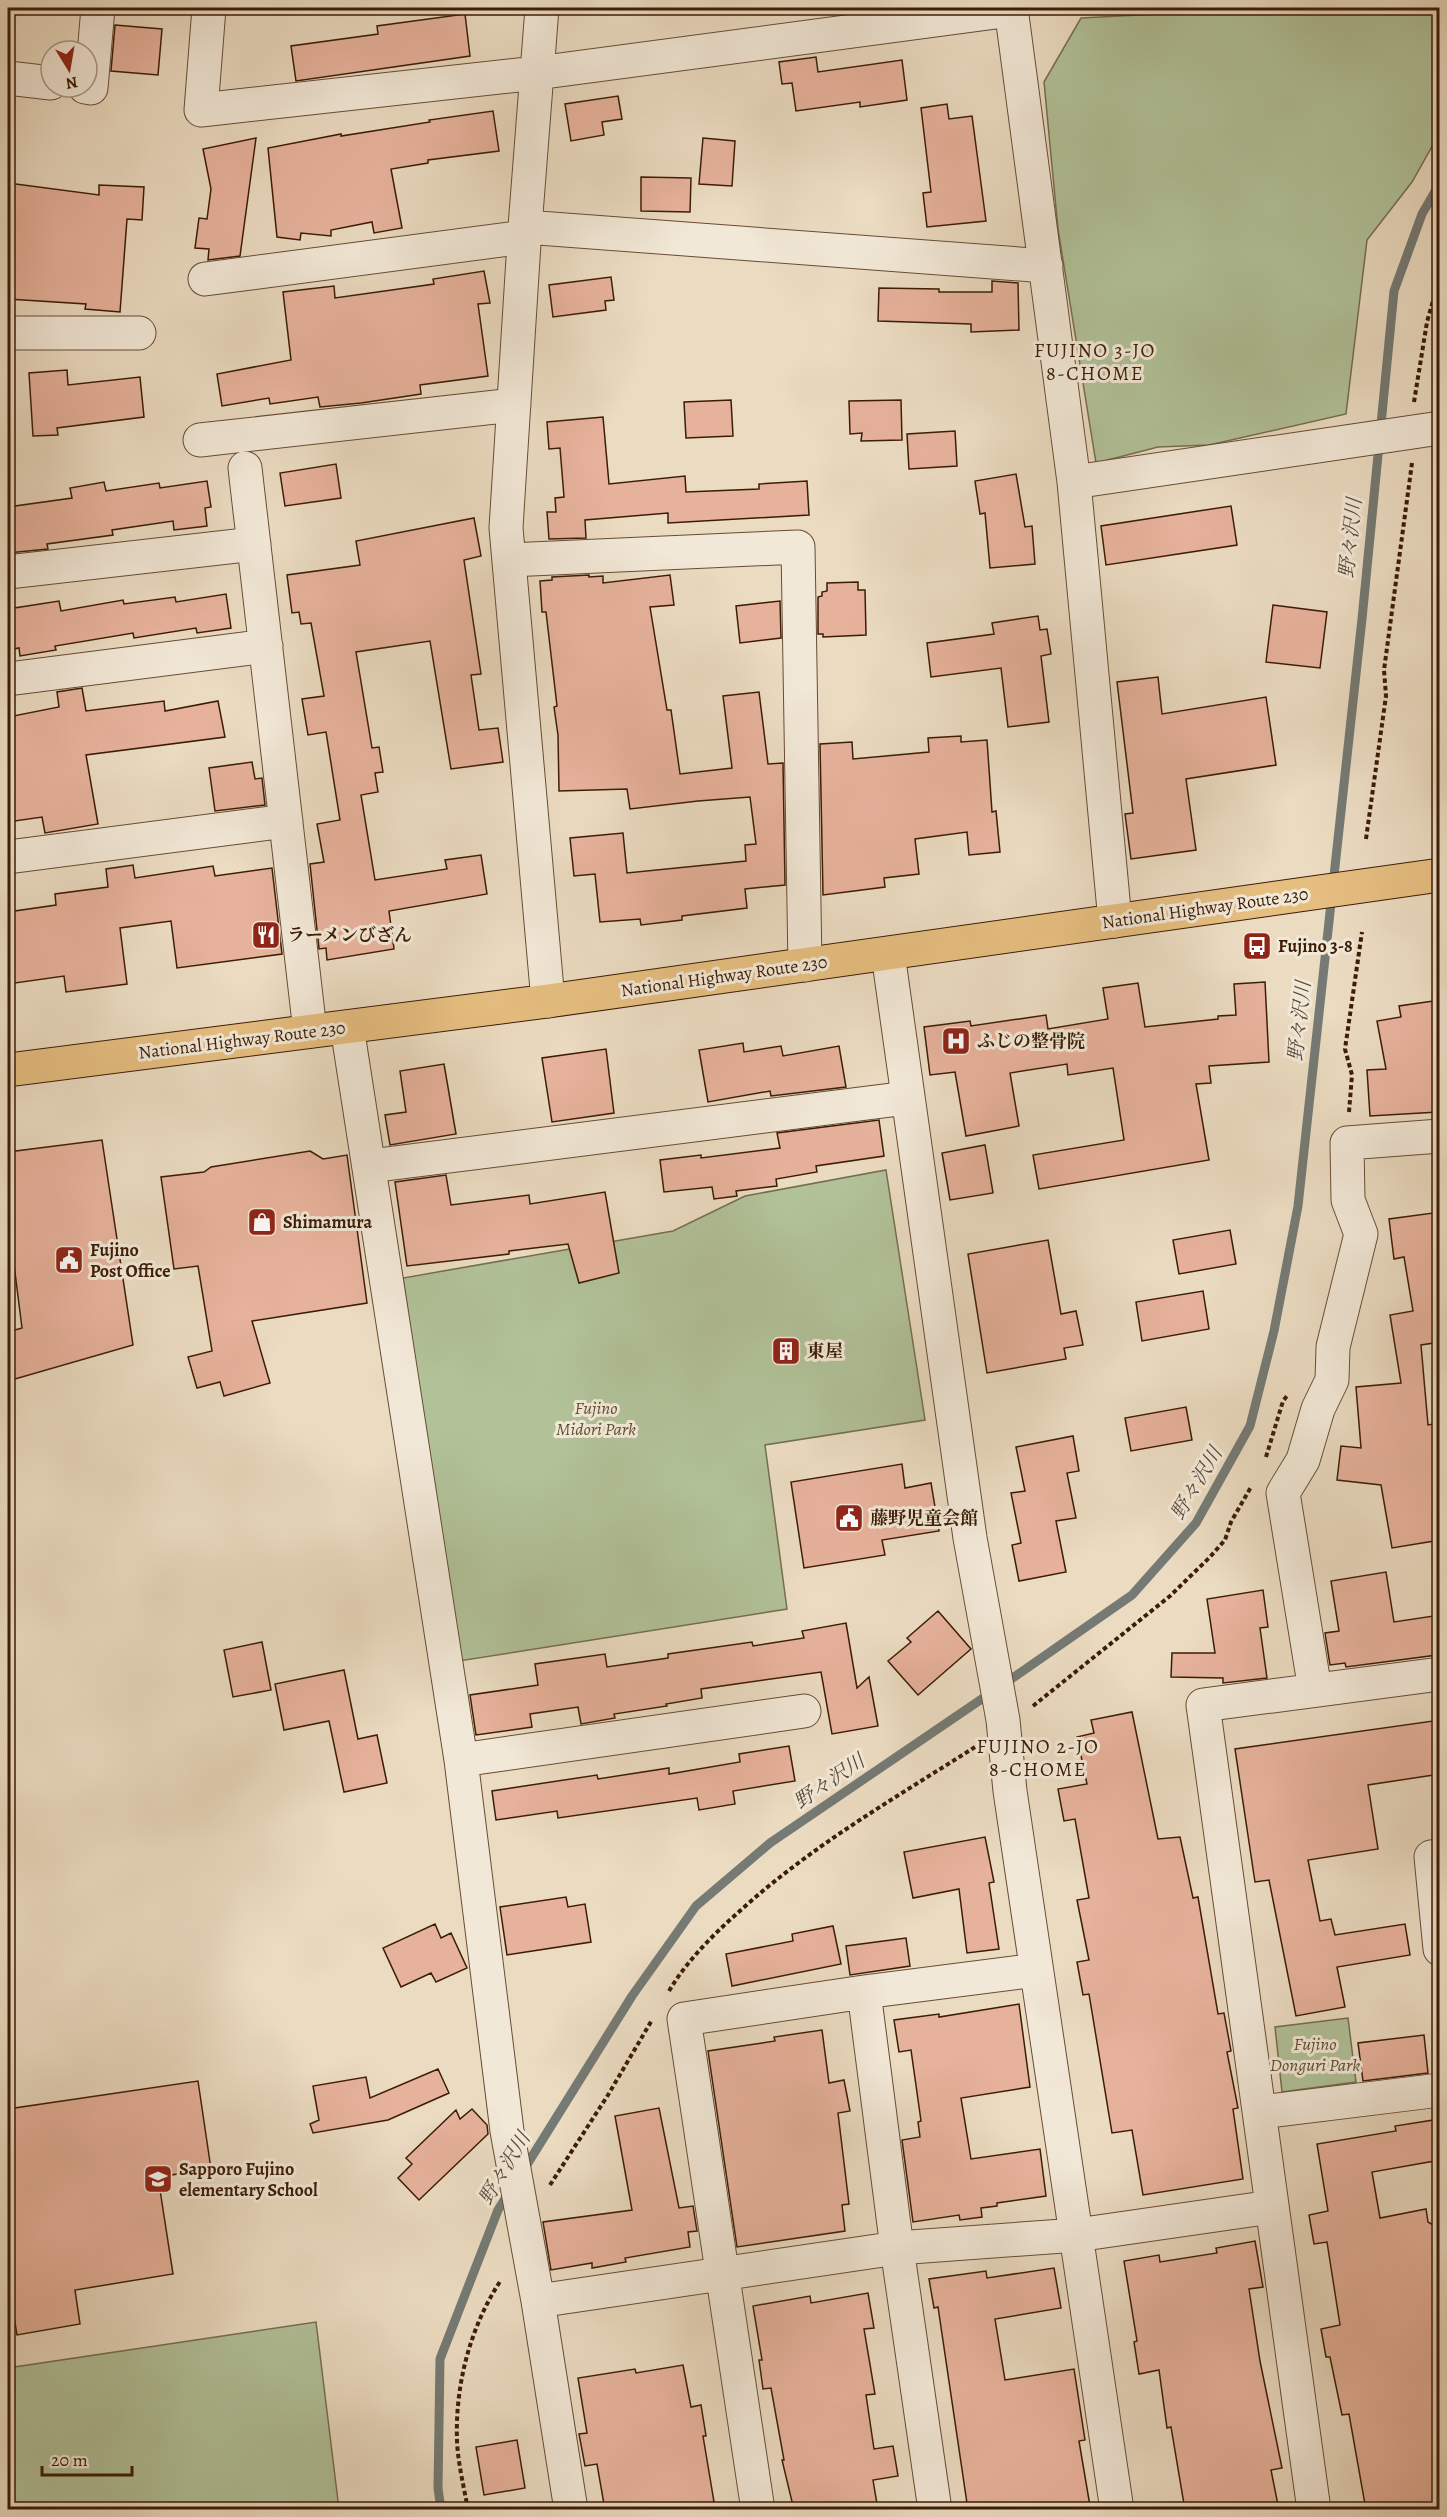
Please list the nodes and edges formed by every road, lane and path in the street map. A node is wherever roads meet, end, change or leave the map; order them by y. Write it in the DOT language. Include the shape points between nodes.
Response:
graph roads {
  1 [pos="98,8"];
  2 [pos="209,8"];
  3 [pos="542,8"];
  4 [pos="1011,9"];
  5 [pos="95,39"];
  6 [pos="537,73"];
  7 [pos="8,78"];
  8 [pos="39,82"];
  9 [pos="524,232"];
  10 [pos="1046,266"];
  11 [pos="1440,276"];
  12 [pos="205,279"];
  13 [pos="8,333"];
  14 [pos="139,333"];
  15 [pos="514,405"];
  16 [pos="1422,430"];
  17 [pos="200,440"];
  18 [pos="244,468"];
  19 [pos="1074,482"];
  20 [pos="254,544"];
  21 [pos="509,560"];
  22 [pos="8,572"];
  23 [pos="266,646"];
  24 [pos="8,679"];
  25 [pos="286,821"];
  26 [pos="1366,839"];
  27 [pos="8,857"];
  28 [pos="1440,875"];
  29 [pos="1115,921"];
  30 [pos="1362,932"];
  31 [pos="888,954"];
  32 [pos="805,965"];
  33 [pos="548,1001"];
  34 [pos="347,1027"];
  35 [pos="310,1031"];
  36 [pos="8,1070"];
  37 [pos="1352,1075"];
  38 [pos="907,1098"];
  39 [pos="1440,1136"];
  40 [pos="370,1166"];
  41 [pos="1231,1521"];
  42 [pos="1440,1674"];
  43 [pos="1315,1690"];
  44 [pos="804,1711"];
  45 [pos="1003,1725"];
  46 [pos="461,1760"];
  47 [pos="1440,1856"];
  48 [pos="1440,1949"];
  49 [pos="1036,1970"];
  50 [pos="864,1992"];
  51 [pos="666,1996"];
  52 [pos="656,2014"];
  53 [pos="1440,2090"];
  54 [pos="1260,2112"];
  55 [pos="549,2189"];
  56 [pos="1271,2207"];
  57 [pos="527,2235"];
  58 [pos="1077,2235"];
  59 [pos="897,2248"];
  60 [pos="721,2274"];
  61 [pos="538,2301"];
  62 [pos="468,2510"];
  63 [pos="571,2510"];
  64 [pos="758,2510"];
  65 [pos="935,2510"];
  66 [pos="1117,2510"];
  67 [pos="1314,2510"];
  1 -- 5 [label="street"];
  2 -- 6 [label="street" via="201,110"];
  3 -- 6 [label="street"];
  4 -- 6 [label="street"];
  4 -- 10 [label="street"];
  6 -- 9 [label="street"];
  7 -- 8 [label="street"];
  9 -- 10 [label="street"];
  9 -- 12 [label="street"];
  9 -- 15 [label="street"];
  10 -- 19 [label="street"];
  11 -- 16 [label="path" via="1427,322 1414,400"];
  13 -- 14 [label="street"];
  15 -- 17 [label="street"];
  15 -- 21 [label="street" via="506,528"];
  16 -- 19 [label="street"];
  16 -- 26 [label="path" via="1384,670 1386,696"];
  18 -- 20 [label="street"];
  19 -- 29 [label="street"];
  20 -- 22 [label="street"];
  20 -- 23 [label="street"];
  21 -- 32 [label="street" via="798,547"];
  21 -- 33 [label="street"];
  23 -- 24 [label="street"];
  23 -- 25 [label="street"];
  25 -- 27 [label="street"];
  25 -- 35 [label="street"];
  28 -- 29 [label="highway, National Highway Route 230"];
  29 -- 31 [label="highway, National Highway Route 230"];
  30 -- 37 [label="path" via="1346,1049"];
  31 -- 32 [label="highway, National Highway Route 230"];
  31 -- 38 [label="street"];
  32 -- 33 [label="highway, National Highway Route 230"];
  33 -- 34 [label="highway, National Highway Route 230"];
  34 -- 35 [label="highway, National Highway Route 230"];
  34 -- 40 [label="street"];
  35 -- 36 [label="highway, National Highway Route 230"];
  38 -- 40 [label="street"];
  38 -- 45 [label="street" via="970,1538"];
  39 -- 43 [label="street" via="1347,1143 1348,1200 1361,1234 1333,1347 1332,1380 1318,1409 1303,1460 1283,1493"];
  40 -- 46 [label="street"];
  41 -- 45 [label="path" via="1225,1540 1170,1596"];
  42 -- 43 [label="street"];
  43 -- 54 [label="street" via="1203,1705"];
  44 -- 46 [label="street"];
  45 -- 49 [label="street"];
  45 -- 51 [label="path" via="807,1855 720,1929 691,1960"];
  46 -- 57 [label="street" via="507,2131"];
  47 -- 48 [label="street" via="1431,1857"];
  49 -- 50 [label="street"];
  49 -- 58 [label="street"];
  50 -- 59 [label="street"];
  50 -- 60 [label="street" via="684,2019"];
  52 -- 55 [label="path"];
  53 -- 54 [label="street"];
  54 -- 56 [label="street"];
  56 -- 58 [label="street"];
  56 -- 67 [label="street"];
  57 -- 61 [label="street"];
  57 -- 62 [label="path" via="491,2295 466,2356 457,2442"];
  58 -- 59 [label="street"];
  58 -- 66 [label="street"];
  59 -- 60 [label="street"];
  59 -- 65 [label="street"];
  60 -- 61 [label="street"];
  60 -- 64 [label="street"];
  61 -- 63 [label="street"];
}
